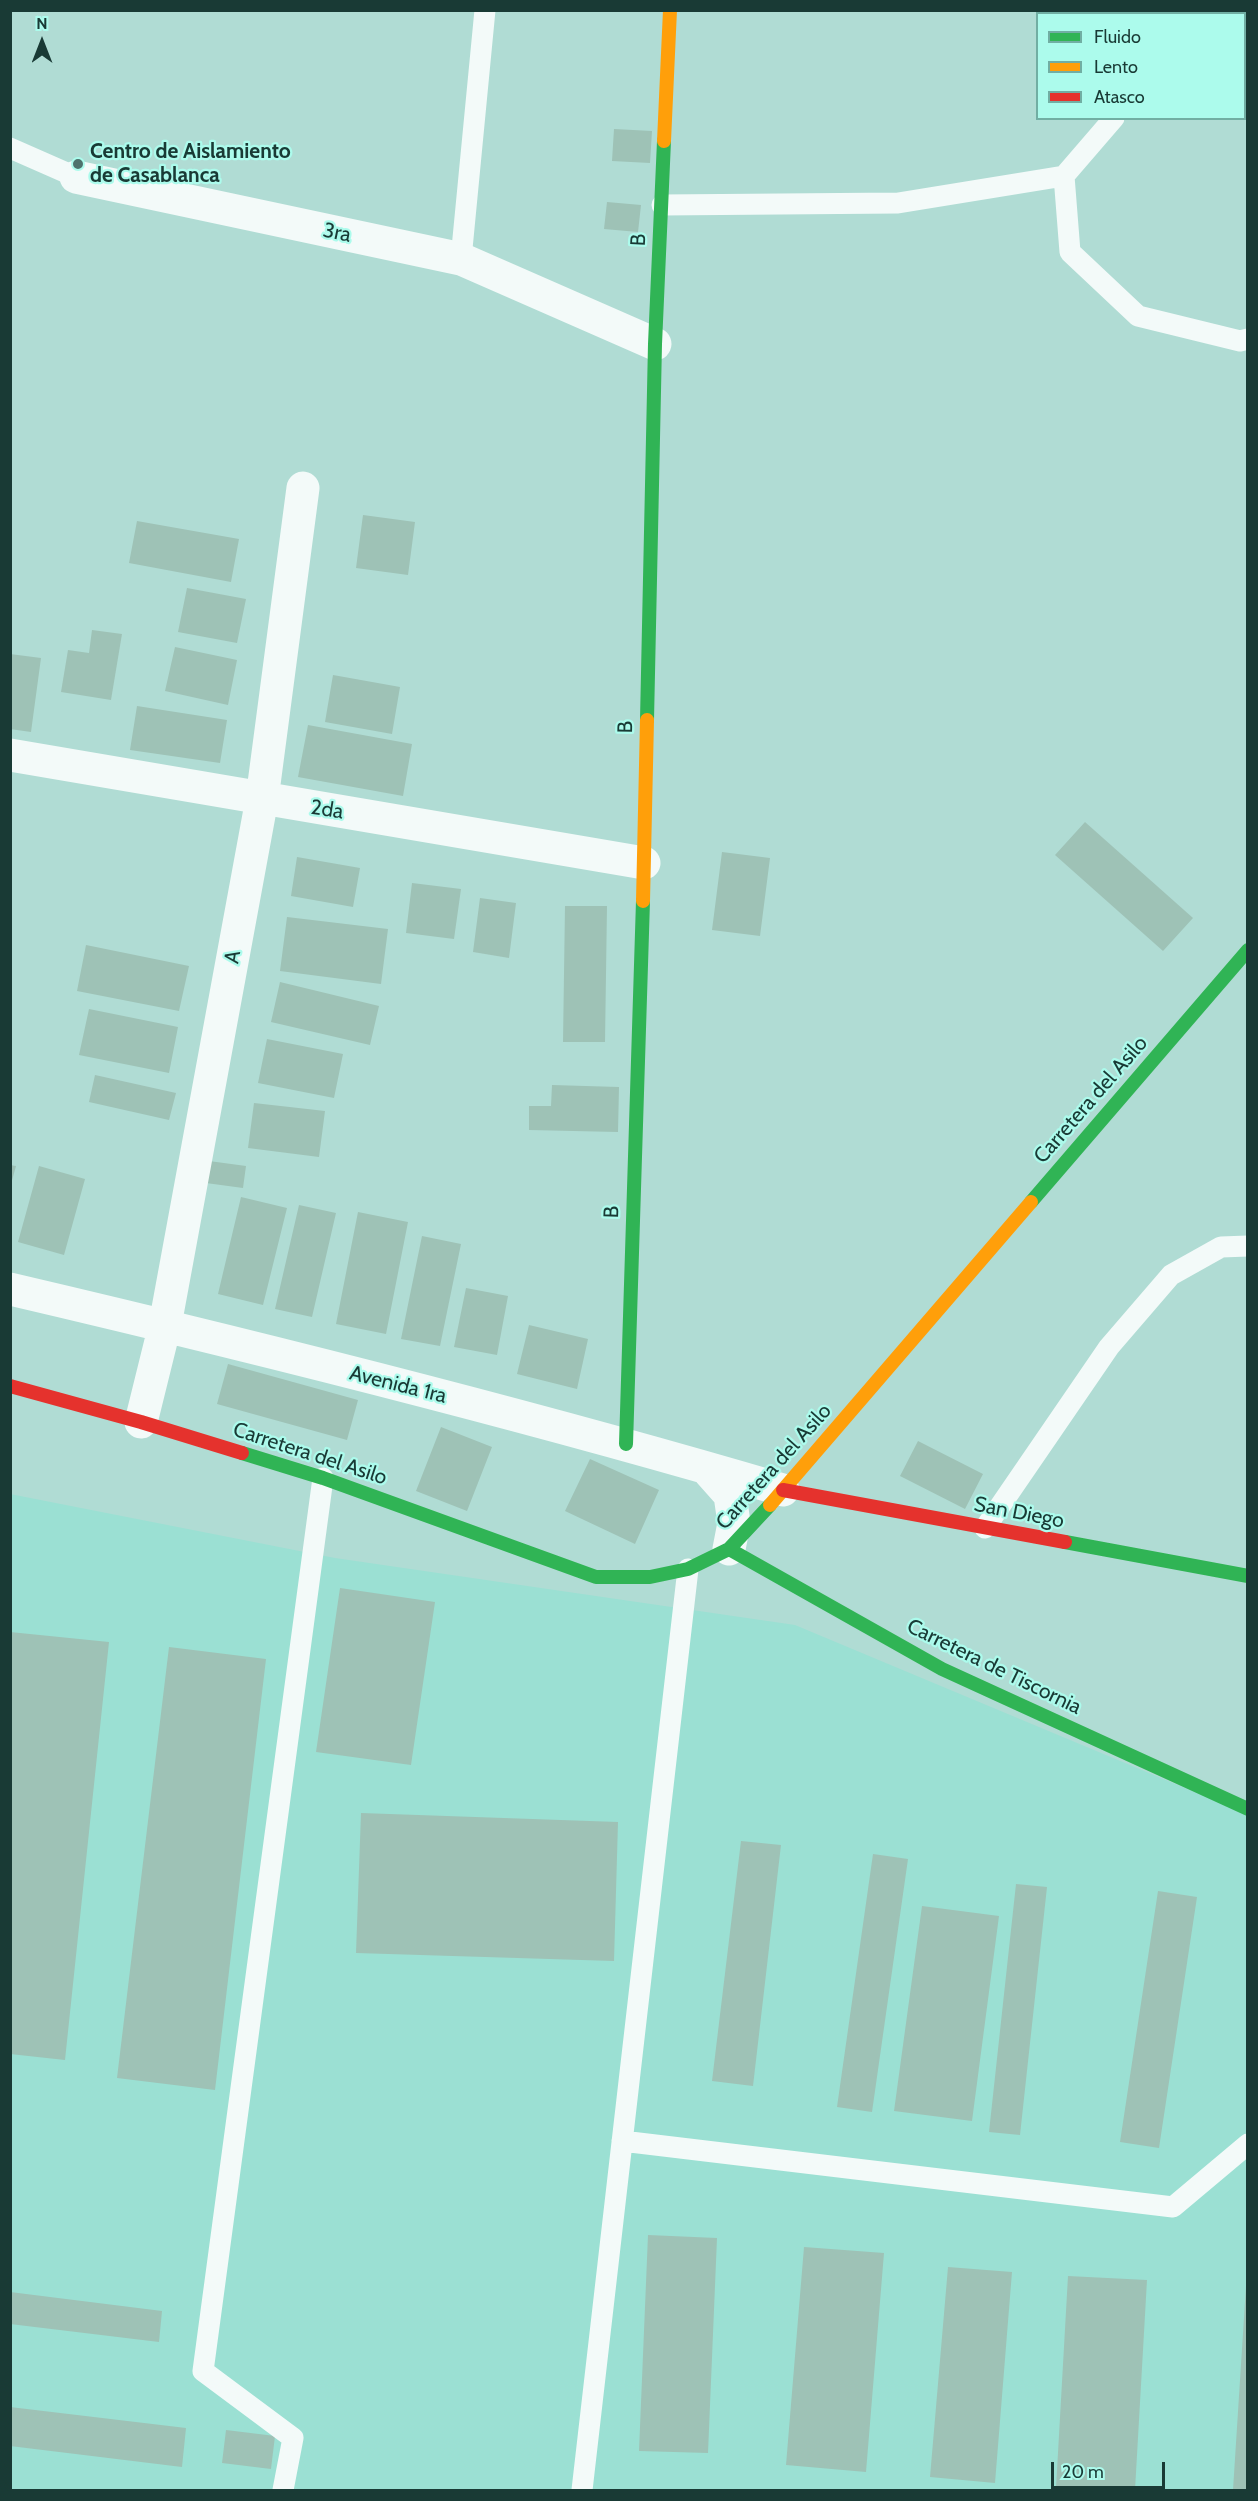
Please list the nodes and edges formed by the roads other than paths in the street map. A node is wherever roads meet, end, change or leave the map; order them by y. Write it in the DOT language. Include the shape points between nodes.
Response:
graph roads {
  1 [pos="485,10"];
  2 [pos="670,10"];
  3 [pos="1112,120"];
  4 [pos="10,148"];
  5 [pos="1064,176"];
  6 [pos="76,177"];
  7 [pos="662,205"];
  8 [pos="461,259"];
  9 [pos="1248,339"];
  10 [pos="655,344"];
  11 [pos="303,488"];
  12 [pos="10,755"];
  13 [pos="262,799"];
  14 [pos="644,863"];
  15 [pos="1248,950"];
  16 [pos="1248,1246"];
  17 [pos="10,1289"];
  18 [pos="165,1325"];
  19 [pos="10,1386"];
  20 [pos="141,1422"];
  21 [pos="626,1444"];
  22 [pos="706,1468"];
  23 [pos="323,1478"];
  24 [pos="783,1490"];
  25 [pos="985,1528"];
  26 [pos="729,1549"];
  27 [pos="688,1569"];
  28 [pos="1248,1576"];
  29 [pos="1248,1809"];
  30 [pos="622,2141"];
  31 [pos="1248,2144"];
  32 [pos="283,2490"];
  33 [pos="582,2490"];
  1 -- 8 [label="lane"];
  2 -- 7 [label="street, B"];
  3 -- 5 [label="lane"];
  4 -- 6 [label="lane, 3ra"];
  5 -- 7 [label="lane" via="898,203"];
  5 -- 9 [label="lane" via="1070,252 1138,316 1240,341"];
  6 -- 8 [label="street, 3ra"];
  7 -- 10 [label="street, B"];
  8 -- 10 [label="street, 3ra"];
  10 -- 14 [label="street, B"];
  11 -- 13 [label="street, A"];
  12 -- 13 [label="street, 2da"];
  13 -- 14 [label="street, 2da"];
  13 -- 18 [label="street, A"];
  14 -- 21 [label="street, B"];
  15 -- 24 [label="street, Carretera del Asilo"];
  16 -- 25 [label="lane" via="1221,1247 1171,1275 1109,1347"];
  17 -- 18 [label="street, Avenida 1ra"];
  18 -- 20 [label="street, A"];
  18 -- 21 [label="street, Avenida 1ra"];
  19 -- 20 [label="street, Carretera del Asilo"];
  20 -- 23 [label="street, Carretera del Asilo"];
  21 -- 22 [label="street, Avenida 1ra"];
  22 -- 24 [label="street, Avenida 1ra"];
  22 -- 26 [label="street" via="730,1495 734,1523"];
  23 -- 27 [label="street, Carretera del Asilo" via="596,1577 650,1577"];
  23 -- 32 [label="lane" via="203,2371 293,2438"];
  24 -- 25 [label="street, San Diego"];
  24 -- 26 [label="street, Carretera del Asilo"];
  25 -- 28 [label="street, San Diego"];
  26 -- 27 [label="street, Carretera del Asilo"];
  26 -- 29 [label="street, Carretera de Tiscornia" via="942,1669"];
  27 -- 30 [label="lane"];
  30 -- 31 [label="lane" via="1173,2207"];
  30 -- 33 [label="lane"];
}
